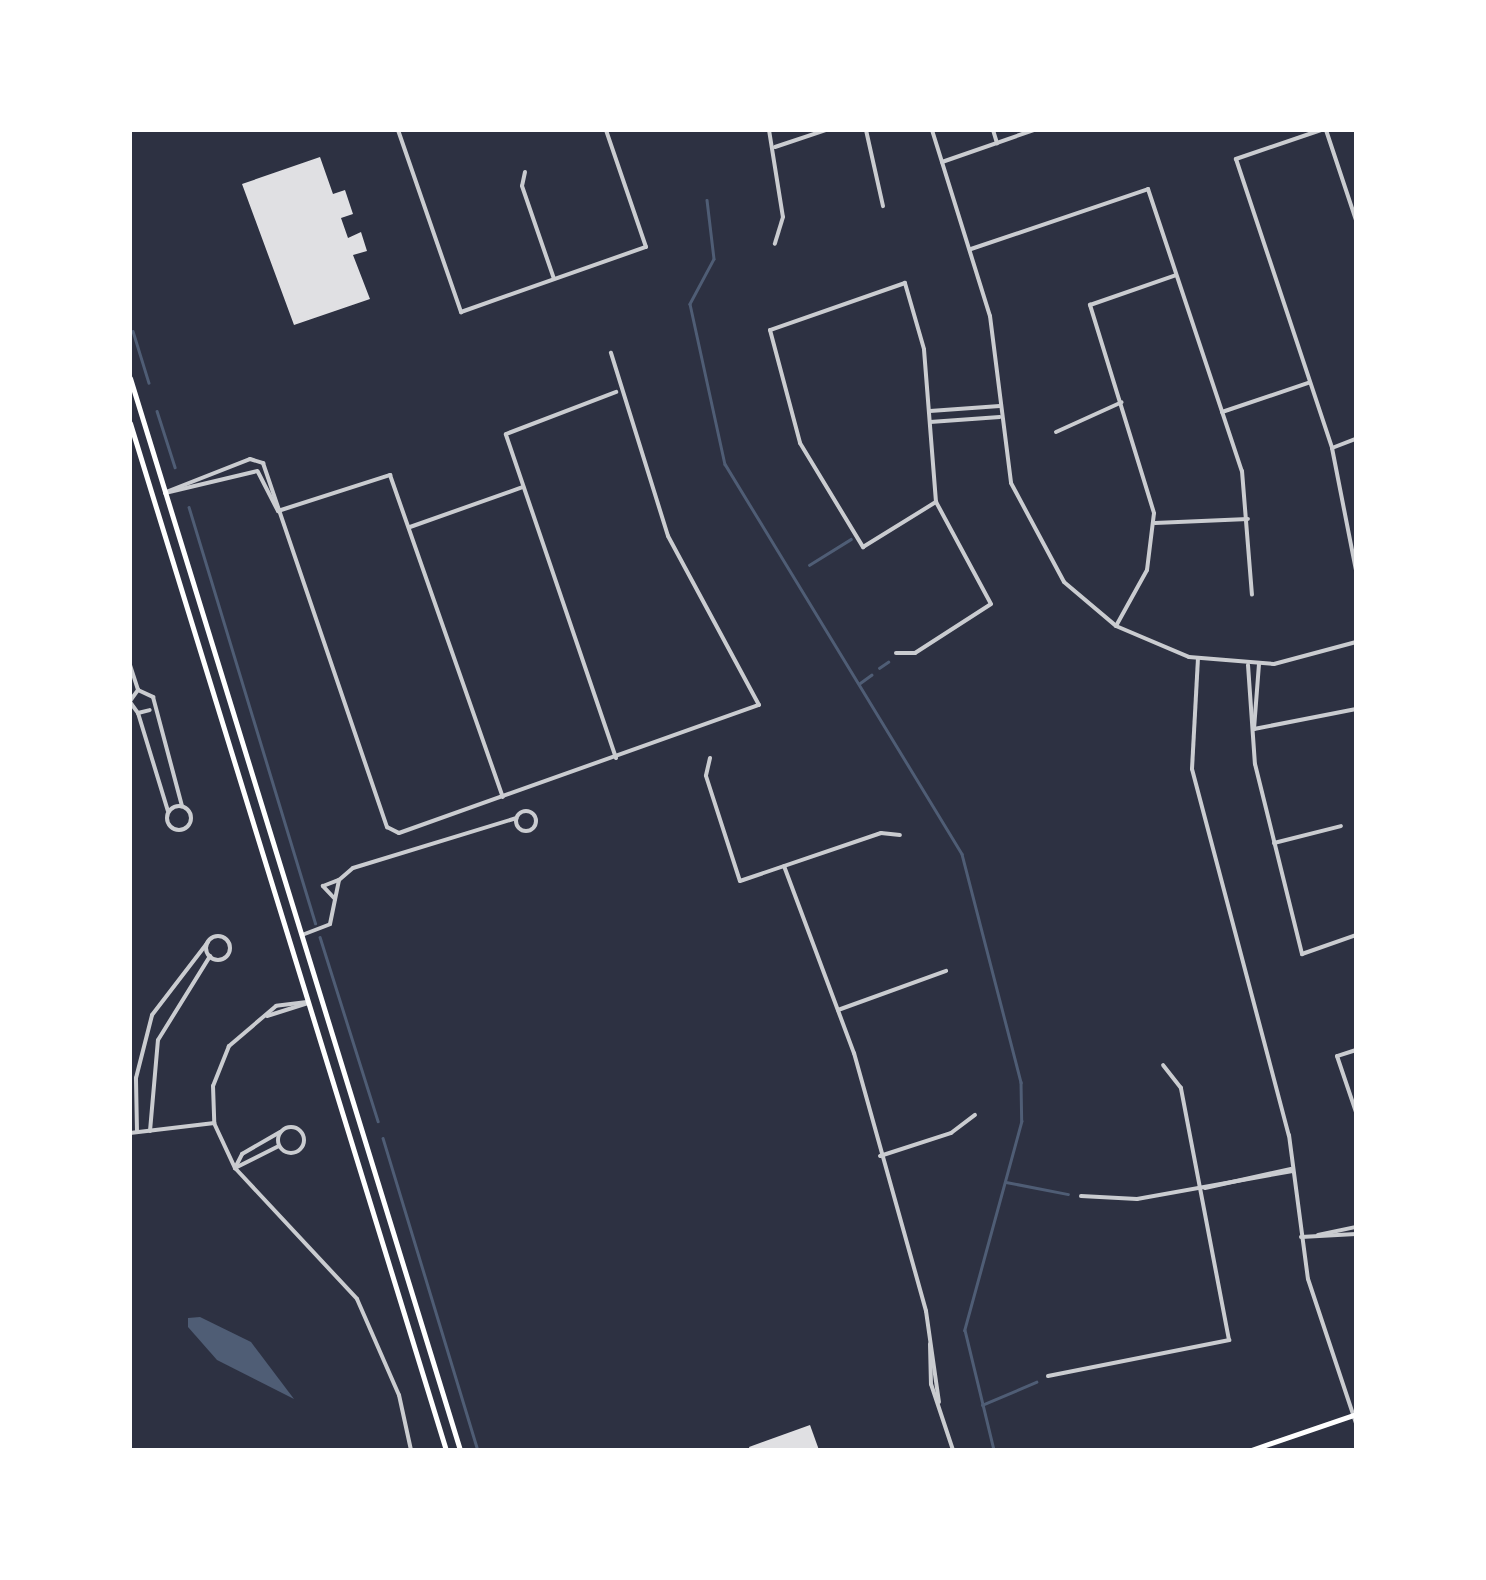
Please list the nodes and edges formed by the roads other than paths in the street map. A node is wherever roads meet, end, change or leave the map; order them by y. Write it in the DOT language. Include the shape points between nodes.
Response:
graph roads {
  1 [pos="398,130"];
  2 [pos="606,130"];
  3 [pos="769,130"];
  4 [pos="826,130"];
  5 [pos="866,130"];
  6 [pos="932,130"];
  7 [pos="993,130"];
  8 [pos="1034,130"];
  9 [pos="1324,130"];
  10 [pos="997,143"];
  11 [pos="774,147"];
  12 [pos="942,162"];
  13 [pos="525,172"];
  14 [pos="883,206"];
  15 [pos="1356,220"];
  16 [pos="776,244"];
  17 [pos="971,249"];
  18 [pos="1177,275"];
  19 [pos="554,279"];
  20 [pos="611,352"];
  21 [pos="130,378"];
  22 [pos="1310,383"];
  23 [pos="617,392"];
  24 [pos="1122,402"];
  25 [pos="1000,406"];
  26 [pos="963,408"];
  27 [pos="929,411"];
  28 [pos="1222,412"];
  29 [pos="1000,416"];
  30 [pos="964,420"];
  31 [pos="130,422"];
  32 [pos="930,422"];
  33 [pos="1056,432"];
  34 [pos="1356,440"];
  35 [pos="1332,448"];
  36 [pos="263,462"];
  37 [pos="257,470"];
  38 [pos="523,487"];
  39 [pos="274,490"];
  40 [pos="166,492"];
  41 [pos="266,493"];
  42 [pos="153,497"];
  43 [pos="936,502"];
  44 [pos="278,511"];
  45 [pos="1248,519"];
  46 [pos="1155,523"];
  47 [pos="410,527"];
  48 [pos="1356,570"];
  49 [pos="1252,595"];
  50 [pos="1116,626"];
  51 [pos="1356,642"];
  52 [pos="896,654"];
  53 [pos="1198,658"];
  54 [pos="1248,664"];
  55 [pos="1259,664"];
  56 [pos="130,665"];
  57 [pos="138,690"];
  58 [pos="1260,698"];
  59 [pos="1248,699"];
  60 [pos="130,703"];
  61 [pos="1356,709"];
  62 [pos="150,710"];
  63 [pos="138,713"];
  64 [pos="1254,728"];
  65 [pos="166,758"];
  66 [pos="616,758"];
  67 [pos="710,758"];
  68 [pos="153,762"];
  69 [pos="503,797"];
  70 [pos="182,806"];
  71 [pos="168,811"];
  72 [pos="517,818"];
  73 [pos="1341,826"];
  74 [pos="900,836"];
  75 [pos="1274,843"];
  76 [pos="784,866"];
  77 [pos="339,880"];
  78 [pos="335,899"];
  79 [pos="302,935"];
  80 [pos="1356,936"];
  81 [pos="208,942"];
  82 [pos="210,956"];
  83 [pos="946,971"];
  84 [pos="322,998"];
  85 [pos="160,1000"];
  86 [pos="308,1002"];
  87 [pos="171,1007"];
  88 [pos="838,1010"];
  89 [pos="267,1016"];
  90 [pos="1356,1050"];
  91 [pos="1164,1064"];
  92 [pos="137,1068"];
  93 [pos="151,1070"];
  94 [pos="1356,1112"];
  95 [pos="975,1114"];
  96 [pos="214,1123"];
  97 [pos="150,1130"];
  98 [pos="133,1132"];
  99 [pos="280,1132"];
  100 [pos="364,1134"];
  101 [pos="351,1138"];
  102 [pos="279,1146"];
  103 [pos="880,1156"];
  104 [pos="235,1168"];
  105 [pos="1294,1170"];
  106 [pos="1244,1173"];
  107 [pos="1246,1184"];
  108 [pos="1205,1188"];
  109 [pos="1081,1196"];
  110 [pos="1356,1226"];
  111 [pos="1342,1228"];
  112 [pos="1356,1234"];
  113 [pos="1318,1235"];
  114 [pos="1344,1236"];
  115 [pos="1300,1237"];
  116 [pos="931,1342"];
  117 [pos="1048,1376"];
  118 [pos="939,1402"];
  119 [pos="1355,1414"];
  120 [pos="1356,1423"];
  121 [pos="411,1450"];
  122 [pos="446,1450"];
  123 [pos="460,1450"];
  124 [pos="953,1450"];
  125 [pos="1251,1450"];
  1 -- 19 [label="street" via="460,312"];
  2 -- 19 [label="street" via="646,247"];
  3 -- 11 [label="street"];
  4 -- 11 [label="street"];
  5 -- 14 [label="street"];
  6 -- 12 [label="street"];
  7 -- 10 [label="street"];
  8 -- 10 [label="street"];
  9 -- 15 [label="street"];
  9 -- 22 [label="street" via="1236,159"];
  10 -- 12 [label="street"];
  11 -- 16 [label="street" via="784,231"];
  12 -- 17 [label="street"];
  13 -- 19 [label="street" via="522,186"];
  17 -- 18 [label="street" via="1148,189"];
  17 -- 25 [label="street" via="990,316"];
  18 -- 24 [label="street" via="1090,305"];
  18 -- 28 [label="street"];
  20 -- 23 [label="street"];
  21 -- 40 [label="main road"];
  22 -- 28 [label="street"];
  22 -- 35 [label="street"];
  23 -- 38 [label="street" via="506,434"];
  23 -- 66 [label="street" via="668,536 759,705"];
  24 -- 33 [label="street"];
  24 -- 46 [label="street"];
  25 -- 26 [label="street"];
  25 -- 29 [label="street"];
  26 -- 27 [label="street"];
  26 -- 30 [label="street"];
  27 -- 32 [label="street"];
  27 -- 43 [label="street" via="905,283 770,330 800,444 863,548"];
  28 -- 45 [label="street"];
  29 -- 30 [label="street"];
  29 -- 50 [label="street" via="1010,483 1037,544"];
  30 -- 32 [label="street"];
  31 -- 42 [label="main road"];
  32 -- 43 [label="street"];
  34 -- 35 [label="street"];
  35 -- 48 [label="street"];
  36 -- 37 [label="street"];
  36 -- 39 [label="street"];
  36 -- 40 [label="street" via="250,459"];
  37 -- 40 [label="street"];
  37 -- 41 [label="street"];
  38 -- 47 [label="street"];
  38 -- 66 [label="street"];
  39 -- 41 [label="street"];
  39 -- 44 [label="street"];
  40 -- 42 [label="main road"];
  40 -- 79 [label="main road"];
  41 -- 44 [label="street"];
  42 -- 86 [label="main road"];
  43 -- 52 [label="street" via="991,604 915,652"];
  44 -- 47 [label="street" via="390,475"];
  44 -- 69 [label="street" via="392,833"];
  45 -- 46 [label="street"];
  45 -- 49 [label="street"];
  46 -- 50 [label="street" via="1143,579"];
  47 -- 69 [label="street"];
  50 -- 53 [label="street"];
  51 -- 55 [label="street"];
  53 -- 54 [label="street"];
  53 -- 105 [label="street" via="1192,769"];
  54 -- 55 [label="street"];
  54 -- 59 [label="street"];
  55 -- 58 [label="street"];
  56 -- 57 [label="street"];
  57 -- 60 [label="street"];
  57 -- 62 [label="street" via="153,697"];
  58 -- 59 [label="street"];
  58 -- 64 [label="street"];
  59 -- 64 [label="street"];
  60 -- 63 [label="street"];
  61 -- 64 [label="street"];
  62 -- 63 [label="street"];
  62 -- 65 [label="street"];
  63 -- 68 [label="street"];
  64 -- 75 [label="street"];
  65 -- 68 [label="street"];
  65 -- 70 [label="street"];
  66 -- 69 [label="street"];
  67 -- 76 [label="street" via="706,776 740,881"];
  68 -- 71 [label="street"];
  70 -- 71 [label="street"];
  70 -- 71 [label="street" via="190,817 183,829 169,826"];
  72 -- 77 [label="street" via="353,868"];
  73 -- 75 [label="street"];
  74 -- 76 [label="street" via="881,833"];
  75 -- 80 [label="street" via="1302,954"];
  76 -- 88 [label="street"];
  77 -- 78 [label="street"];
  77 -- 78 [label="street" via="323,886"];
  78 -- 79 [label="street" via="325,928"];
  79 -- 84 [label="main road"];
  81 -- 82 [label="street"];
  81 -- 82 [label="street" via="222,936 230,944 225,958"];
  81 -- 85 [label="street"];
  82 -- 87 [label="street"];
  83 -- 88 [label="street"];
  84 -- 86 [label="main road"];
  84 -- 100 [label="main road"];
  85 -- 87 [label="street"];
  85 -- 92 [label="street"];
  86 -- 89 [label="street"];
  86 -- 89 [label="street"];
  86 -- 101 [label="main road"];
  87 -- 93 [label="street"];
  88 -- 103 [label="street"];
  89 -- 96 [label="street" via="222,1058"];
  90 -- 94 [label="street" via="1336,1056"];
  91 -- 108 [label="street" via="1182,1088"];
  92 -- 93 [label="street"];
  92 -- 98 [label="street"];
  93 -- 97 [label="street"];
  95 -- 103 [label="street" via="951,1133"];
  96 -- 97 [label="street"];
  96 -- 104 [label="street"];
  97 -- 98 [label="street"];
  99 -- 102 [label="street"];
  99 -- 102 [label="street" via="296,1128 304,1142 293,1154"];
  99 -- 104 [label="street"];
  100 -- 101 [label="main road"];
  100 -- 123 [label="main road"];
  101 -- 122 [label="main road"];
  102 -- 104 [label="street"];
  103 -- 116 [label="street"];
  104 -- 121 [label="street" via="357,1299 399,1395"];
  105 -- 106 [label="street"];
  105 -- 107 [label="street"];
  105 -- 115 [label="street"];
  106 -- 107 [label="street"];
  106 -- 108 [label="street"];
  107 -- 108 [label="street"];
  108 -- 109 [label="street"];
  108 -- 117 [label="street" via="1230,1340"];
  110 -- 111 [label="street"];
  111 -- 113 [label="street"];
  111 -- 114 [label="street"];
  112 -- 114 [label="street"];
  113 -- 114 [label="street"];
  113 -- 115 [label="street"];
  115 -- 119 [label="street"];
  116 -- 118 [label="street"];
  116 -- 118 [label="street"];
  118 -- 124 [label="street"];
  119 -- 120 [label="street"];
  119 -- 125 [label="main road"];
}
